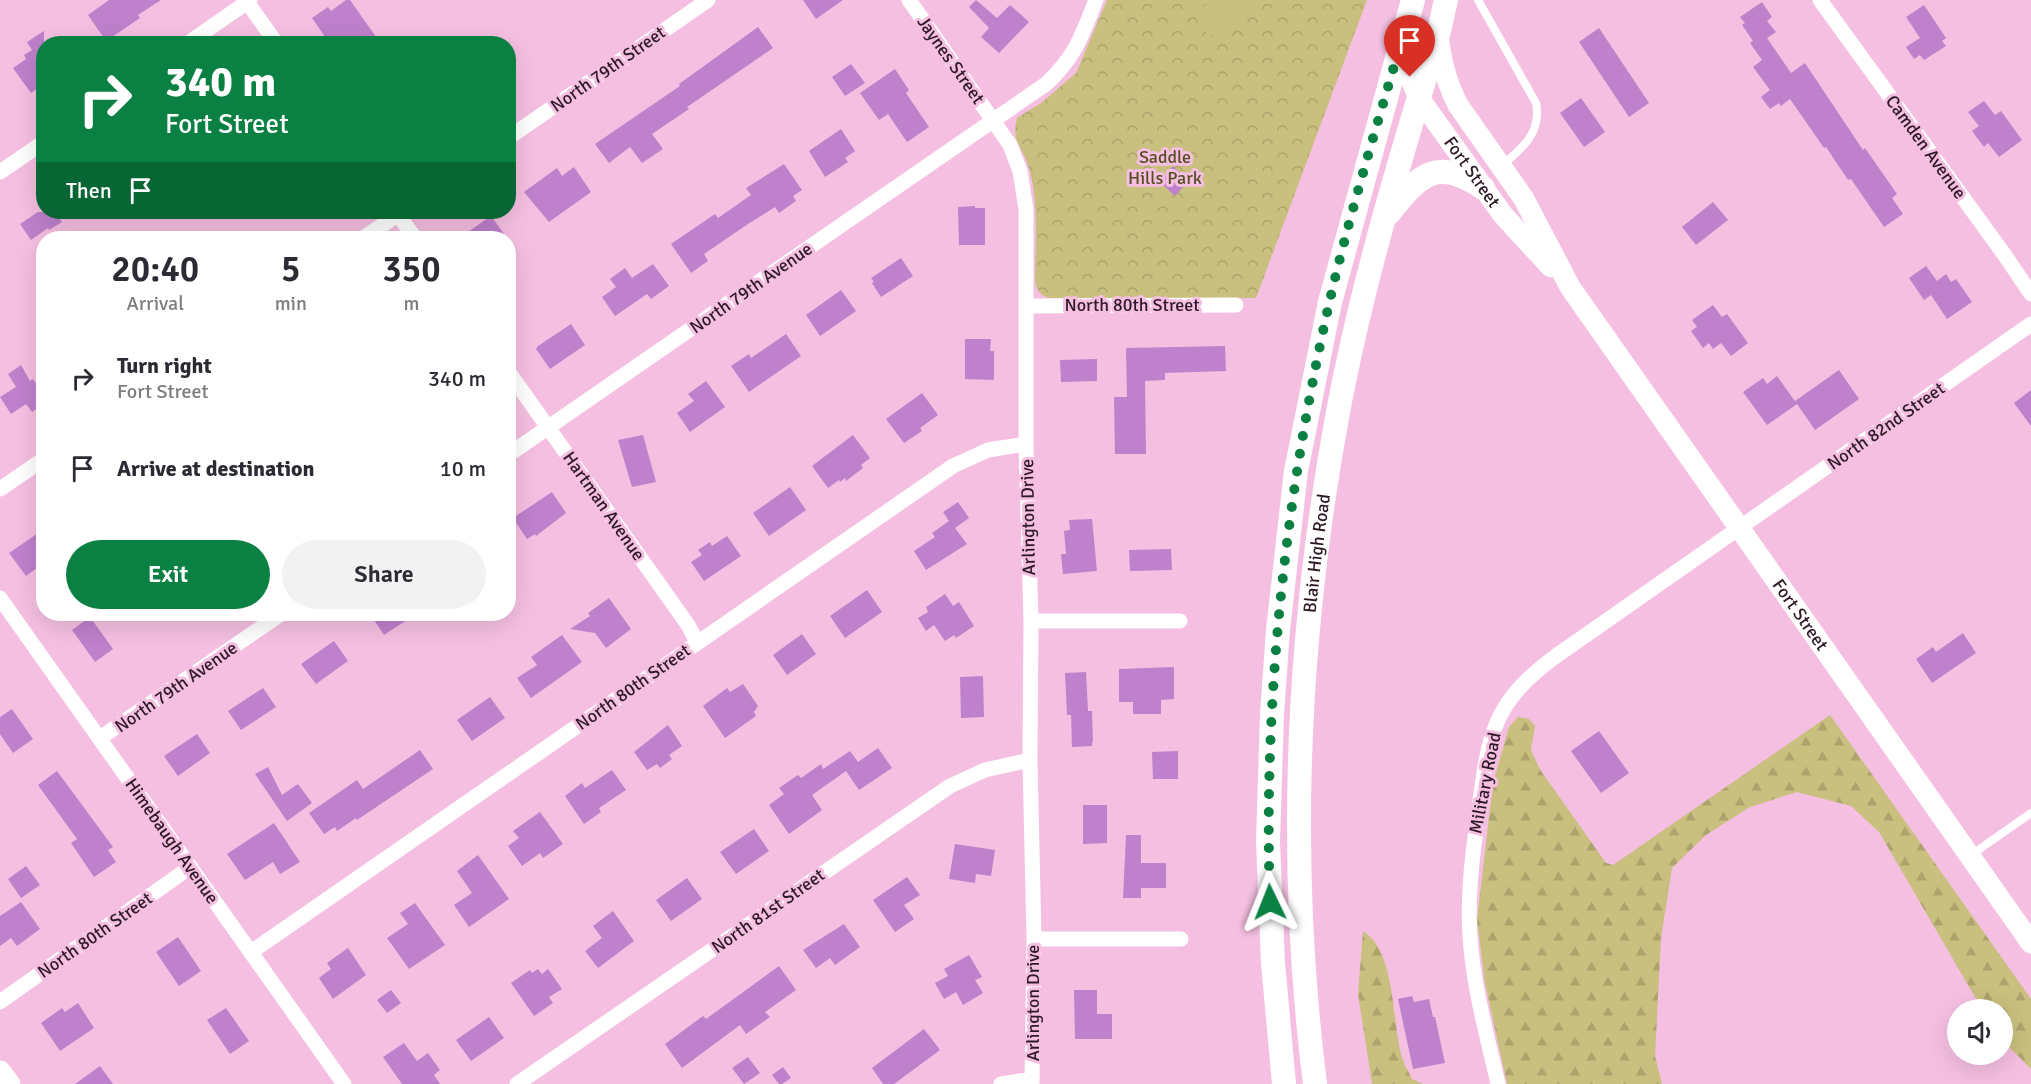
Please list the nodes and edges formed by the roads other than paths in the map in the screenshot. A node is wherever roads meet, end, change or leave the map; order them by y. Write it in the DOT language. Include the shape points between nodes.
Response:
graph roads {
  1 [pos="708,0"];
  2 [pos="909,0"];
  3 [pos="1096,0"];
  4 [pos="1413,0"];
  5 [pos="1446,0"];
  6 [pos="1478,0"];
  7 [pos="1820,0"];
  8 [pos="249,1"];
  9 [pos="1438,34"];
  10 [pos="199,36"];
  11 [pos="272,36"];
  12 [pos="1401,42"];
  13 [pos="1419,98"];
  14 [pos="994,120"];
  15 [pos="516,132"];
  16 [pos="36,147"];
  17 [pos="1501,166"];
  18 [pos="0,172"];
  19 [pos="1483,188"];
  20 [pos="389,219"];
  21 [pos="1384,220"];
  22 [pos="372,231"];
  23 [pos="1570,287"];
  24 [pos="2031,294"];
  25 [pos="1236,305"];
  26 [pos="1027,306"];
  27 [pos="2031,324"];
  28 [pos="516,382"];
  29 [pos="549,428"];
  30 [pos="1026,444"];
  31 [pos="516,450"];
  32 [pos="36,464"];
  33 [pos="0,489"];
  34 [pos="1740,526"];
  35 [pos="0,598"];
  36 [pos="271,621"];
  37 [pos="1031,621"];
  38 [pos="1180,621"];
  39 [pos="697,642"];
  40 [pos="100,738"];
  41 [pos="1030,760"];
  42 [pos="2031,813"];
  43 [pos="1970,856"];
  44 [pos="189,868"];
  45 [pos="1034,939"];
  46 [pos="1181,939"];
  47 [pos="2031,943"];
  48 [pos="251,952"];
  49 [pos="0,1002"];
  50 [pos="0,1071"];
  51 [pos="1032,1081"];
  52 [pos="10,1084"];
  53 [pos="344,1084"];
  54 [pos="517,1084"];
  55 [pos="1001,1084"];
  56 [pos="1284,1084"];
  57 [pos="1316,1084"];
  58 [pos="1498,1084"];
  1 -- 15 [label="street, North 79th Street"];
  2 -- 14 [label="street, Jaynes Street"];
  3 -- 14 [label="street" via="1063,68"];
  4 -- 12 [label="main road, Blair High Road"];
  5 -- 9 [label="main road, Blair High Road"];
  6 -- 17 [label="lane" via="1538,113 1530,140"];
  7 -- 24 [label="street, Camden Avenue"];
  8 -- 10 [label="street"];
  8 -- 11 [label="street"];
  9 -- 13 [label="main road, Blair High Road"];
  9 -- 17 [label="main road, Fort Street" via="1448,85"];
  12 -- 13 [label="main road, Fort Street"];
  12 -- 56 [label="main road, Blair High Road" via="1330,302 1296,471 1285,564 1272,714 1268,842"];
  13 -- 19 [label="main road, Fort Street"];
  13 -- 21 [label="main road, Blair High Road"];
  14 -- 26 [label="street, Arlington Drive" via="1017,161 1024,187"];
  14 -- 29 [label="street, North 79th Avenue"];
  16 -- 18 [label="street"];
  17 -- 23 [label="main road, Fort Street" via="1524,199"];
  19 -- 21 [label="main road" via="1457,172 1437,172 1413,185"];
  19 -- 23 [label="main road, Fort Street" via="1503,216"];
  20 -- 22 [label="street"];
  21 -- 57 [label="main road, Blair High Road" via="1338,412 1306,659 1299,854"];
  23 -- 34 [label="main road, Fort Street"];
  25 -- 26 [label="street, North 80th Street"];
  26 -- 30 [label="street, Arlington Drive"];
  27 -- 34 [label="street, North 82nd Street"];
  28 -- 29 [label="street, Hartman Avenue"];
  29 -- 31 [label="street, North 79th Avenue"];
  29 -- 39 [label="street, Hartman Avenue"];
  30 -- 37 [label="street, Arlington Drive"];
  30 -- 39 [label="street, North 80th Street" via="988,450 953,466"];
  32 -- 33 [label="street"];
  34 -- 43 [label="main road, Fort Street"];
  34 -- 58 [label="street, Military Road" via="1533,674 1512,696 1496,722 1487,753 1469,896 1476,984"];
  35 -- 40 [label="street, Himebaugh Avenue"];
  36 -- 40 [label="street, North 79th Avenue"];
  37 -- 38 [label="street"];
  37 -- 41 [label="street, Arlington Drive"];
  39 -- 48 [label="street, North 80th Street"];
  40 -- 44 [label="street, Himebaugh Avenue"];
  41 -- 45 [label="street, Arlington Drive"];
  41 -- 54 [label="street, North 81st Street" via="985,770 950,786"];
  42 -- 43 [label="lane"];
  43 -- 47 [label="main road, Fort Street"];
  44 -- 48 [label="street, Himebaugh Avenue"];
  44 -- 49 [label="street, North 80th Street"];
  45 -- 46 [label="street"];
  45 -- 51 [label="street, Arlington Drive"];
  48 -- 53 [label="street, Himebaugh Avenue"];
  50 -- 52 [label="main road"];
  51 -- 55 [label="street"];
}
